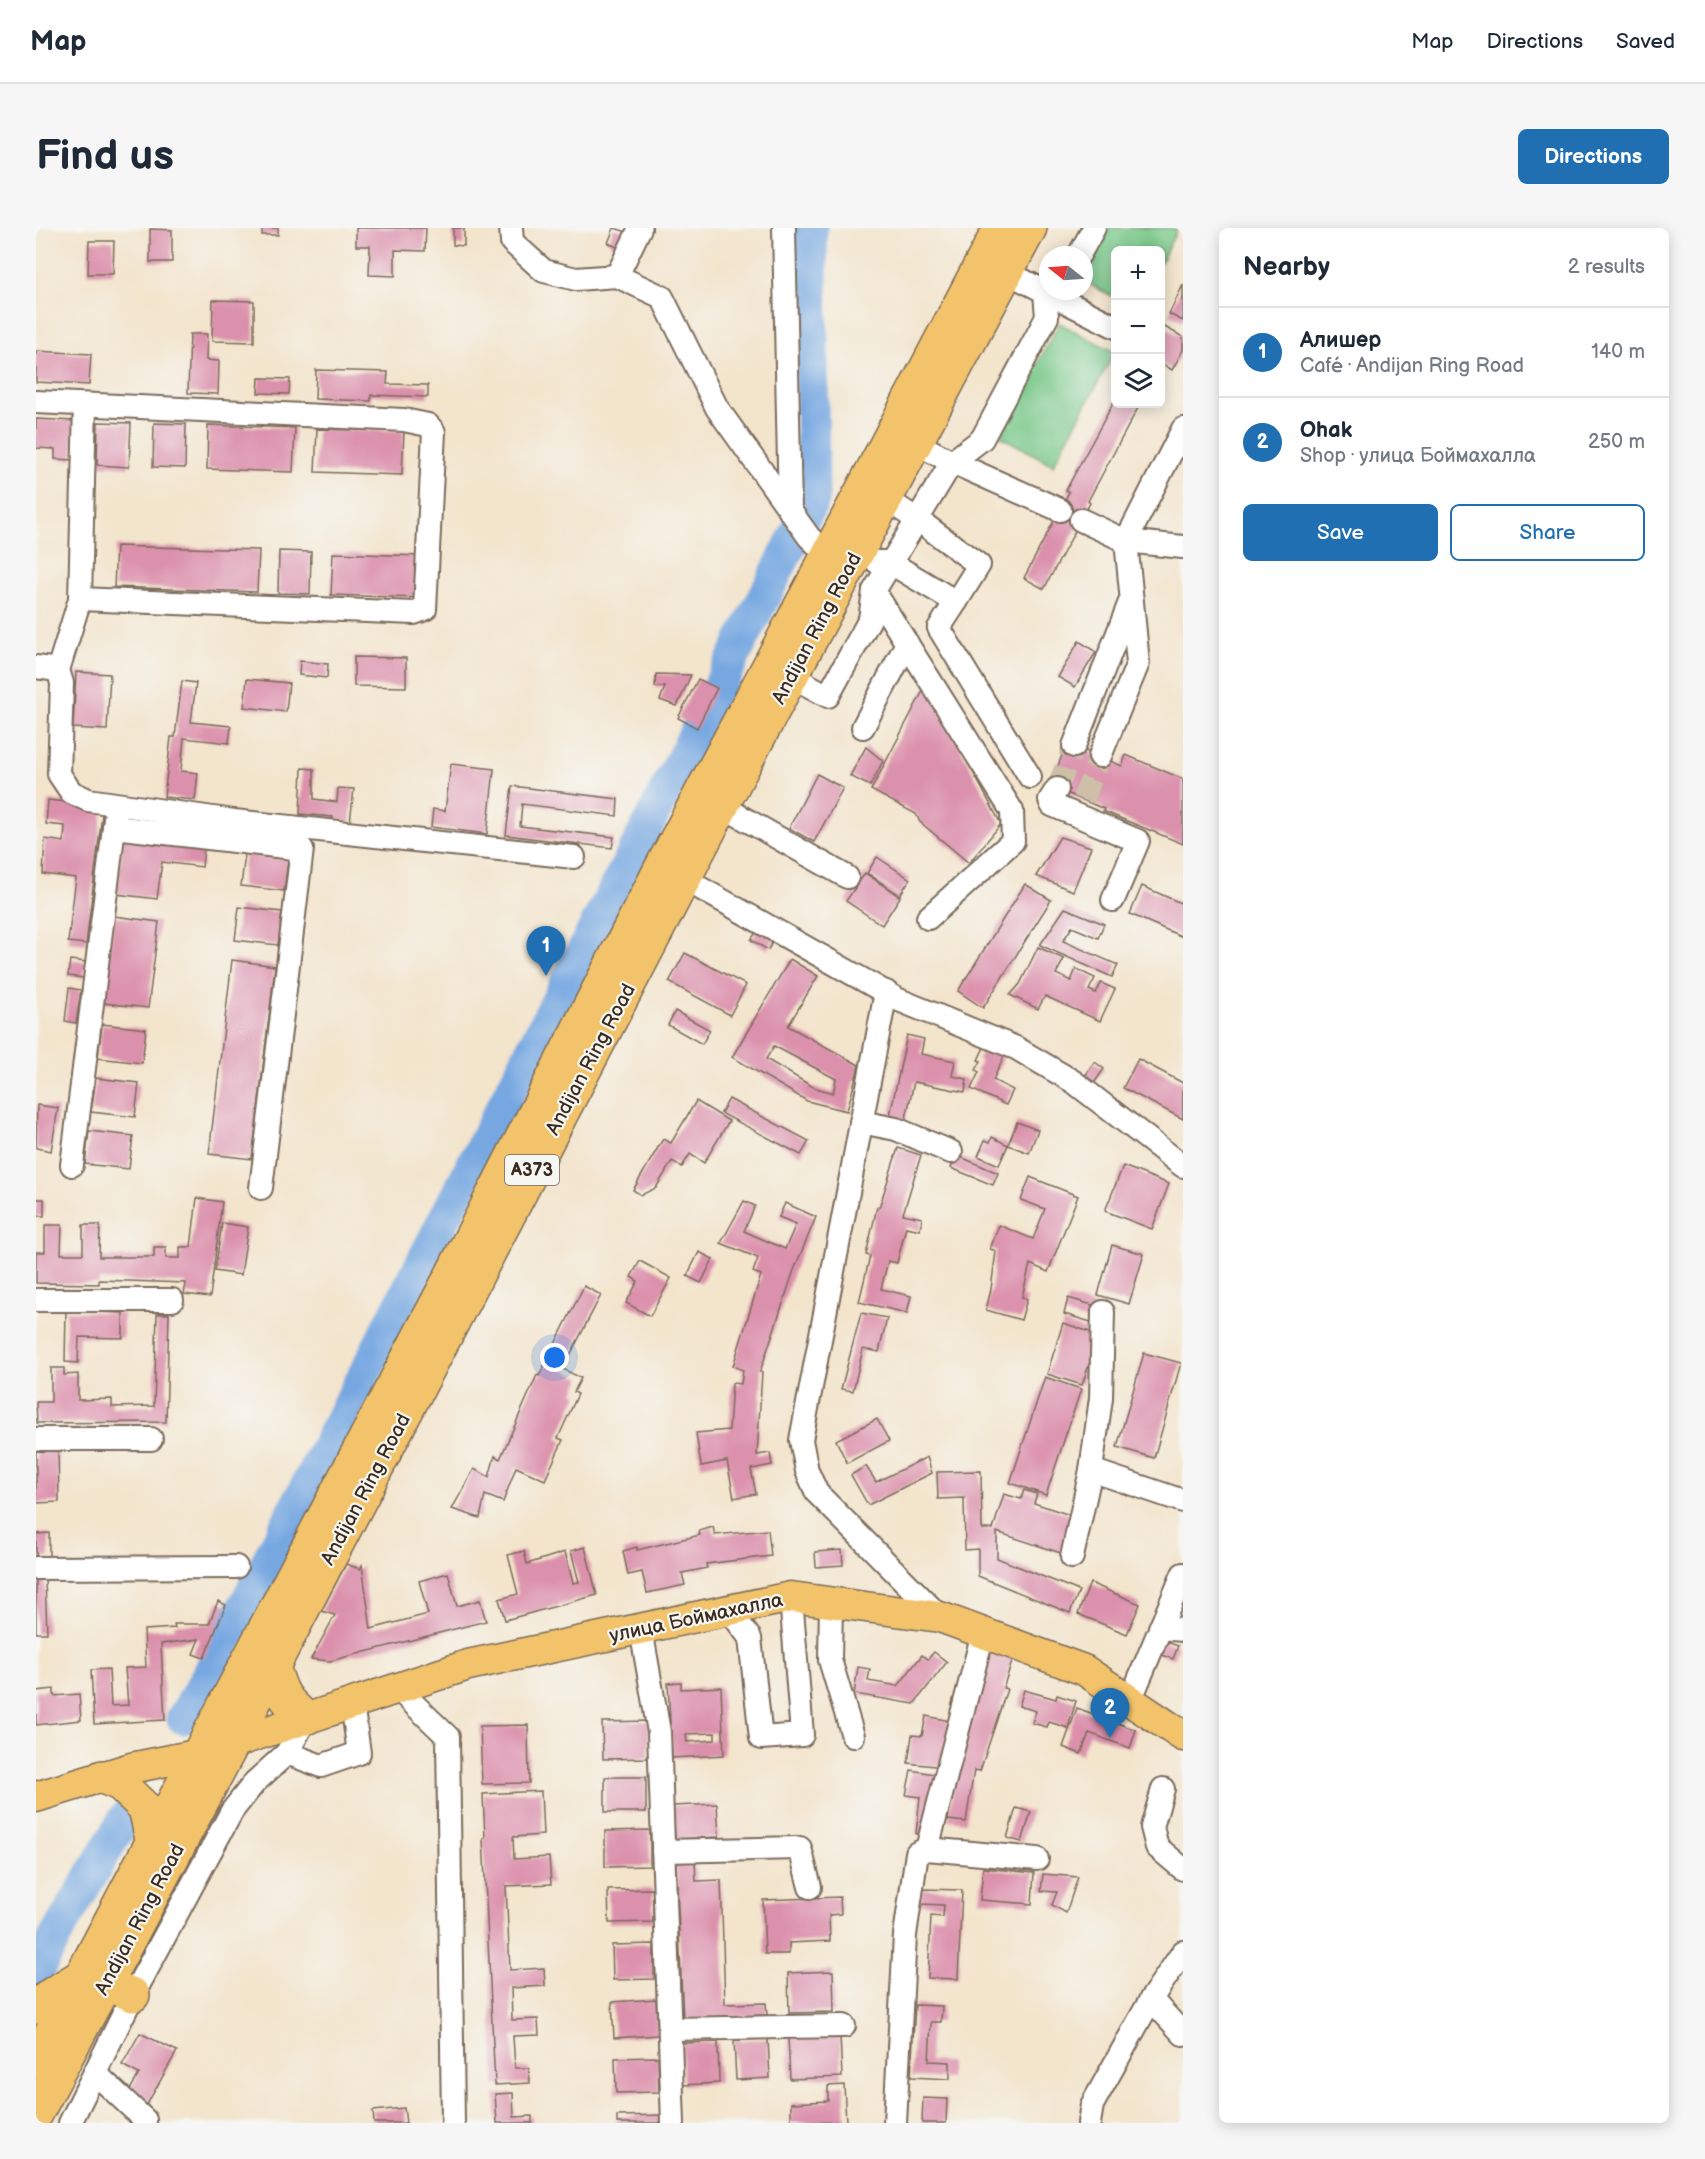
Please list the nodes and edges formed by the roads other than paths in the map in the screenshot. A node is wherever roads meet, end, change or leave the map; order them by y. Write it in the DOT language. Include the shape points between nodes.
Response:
graph roads {
  1 [pos="511,228"];
  2 [pos="640,228"];
  3 [pos="784,228"];
  4 [pos="1000,228"];
  5 [pos="1030,228"];
  6 [pos="1094,228"];
  7 [pos="1085,246"];
  8 [pos="1005,272"];
  9 [pos="617,276"];
  10 [pos="1039,287"];
  11 [pos="1047,300"];
  12 [pos="1064,300"];
  13 [pos="1111,324"];
  14 [pos="36,402"];
  15 [pos="85,405"];
  16 [pos="1183,429"];
  17 [pos="916,443"];
  18 [pos="952,462"];
  19 [pos="886,499"];
  20 [pos="1060,510"];
  21 [pos="792,514"];
  22 [pos="916,519"];
  23 [pos="1081,520"];
  24 [pos="1126,541"];
  25 [pos="1183,547"];
  26 [pos="829,552"];
  27 [pos="890,562"];
  28 [pos="874,591"];
  29 [pos="1132,598"];
  30 [pos="80,599"];
  31 [pos="956,602"];
  32 [pos="907,643"];
  33 [pos="47,669"];
  34 [pos="791,676"];
  35 [pos="863,728"];
  36 [pos="1074,746"];
  37 [pos="1100,756"];
  38 [pos="1030,777"];
  39 [pos="1057,789"];
  40 [pos="117,804"];
  41 [pos="722,806"];
  42 [pos="114,827"];
  43 [pos="574,857"];
  44 [pos="847,877"];
  45 [pos="684,879"];
  46 [pos="1113,900"];
  47 [pos="928,918"];
  48 [pos="886,992"];
  49 [pos="861,1122"];
  50 [pos="951,1152"];
  51 [pos="72,1165"];
  52 [pos="1183,1166"];
  53 [pos="261,1188"];
  54 [pos="36,1300"];
  55 [pos="172,1300"];
  56 [pos="1103,1312"];
  57 [pos="36,1439"];
  58 [pos="151,1439"];
  59 [pos="1091,1470"];
  60 [pos="1183,1501"];
  61 [pos="1072,1557"];
  62 [pos="236,1567"];
  63 [pos="36,1568"];
  64 [pos="1183,1574"];
  65 [pos="791,1597"];
  66 [pos="831,1603"];
  67 [pos="729,1610"];
  68 [pos="940,1617"];
  69 [pos="1160,1628"];
  70 [pos="641,1629"];
  71 [pos="1183,1630"];
  72 [pos="983,1633"];
  73 [pos="273,1666"];
  74 [pos="397,1688"];
  75 [pos="1130,1701"];
  76 [pos="352,1703"];
  77 [pos="306,1718"];
  78 [pos="854,1736"];
  79 [pos="1183,1736"];
  80 [pos="233,1743"];
  81 [pos="287,1753"];
  82 [pos="196,1755"];
  83 [pos="102,1777"];
  84 [pos="1163,1789"];
  85 [pos="36,1797"];
  86 [pos="152,1839"];
  87 [pos="927,1848"];
  88 [pos="663,1851"];
  89 [pos="1037,1859"];
  90 [pos="1183,1869"];
  91 [pos="810,1887"];
  92 [pos="1183,1952"];
  93 [pos="106,1985"];
  94 [pos="1151,1999"];
  95 [pos="36,2007"];
  96 [pos="844,2026"];
  97 [pos="670,2029"];
  98 [pos="1183,2034"];
  99 [pos="36,2062"];
  100 [pos="95,2073"];
  101 [pos="36,2114"];
  102 [pos="70,2123"];
  103 [pos="145,2123"];
  104 [pos="453,2123"];
  105 [pos="673,2123"];
  106 [pos="895,2123"];
  107 [pos="1089,2123"];
  1 -- 9 [label="street" via="512,242 544,271 576,279"];
  2 -- 9 [label="street"];
  3 -- 21 [label="street"];
  4 -- 26 [label="highway, Andijan Ring Road / A373"];
  5 -- 8 [label="highway, Andijan Ring Road / A373"];
  6 -- 7 [label="street"];
  8 -- 10 [label="street"];
  8 -- 17 [label="highway, Andijan Ring Road / A373"];
  9 -- 21 [label="street" via="662,297 717,408"];
  11 -- 18 [label="street" via="1047,317 982,439"];
  12 -- 13 [label="street"];
  14 -- 15 [label="street"];
  15 -- 30 [label="street"];
  15 -- 30 [label="street" via="404,420 428,425 434,432 425,609 414,614"];
  16 -- 24 [label="street"];
  17 -- 18 [label="street"];
  17 -- 19 [label="highway, Andijan Ring Road / A373"];
  18 -- 20 [label="street"];
  18 -- 22 [label="street"];
  19 -- 22 [label="street"];
  19 -- 26 [label="highway, Andijan Ring Road / A373"];
  21 -- 26 [label="street"];
  22 -- 27 [label="street"];
  22 -- 31 [label="street" via="979,565"];
  23 -- 24 [label="street"];
  24 -- 25 [label="street"];
  24 -- 29 [label="street"];
  26 -- 27 [label="street"];
  26 -- 34 [label="highway, Andijan Ring Road / A373"];
  26 -- 82 [label="highway, Andijan Ring Road / A373"];
  27 -- 28 [label="street"];
  27 -- 31 [label="street"];
  28 -- 32 [label="street"];
  28 -- 34 [label="street" via="870,620 828,696"];
  29 -- 36 [label="street"];
  29 -- 37 [label="street" via="1138,663"];
  30 -- 33 [label="street"];
  31 -- 38 [label="street" via="939,628"];
  32 -- 35 [label="street"];
  32 -- 47 [label="street" via="1012,811 1013,841"];
  33 -- 40 [label="street" via="62,683 59,774 71,792 88,800"];
  34 -- 41 [label="highway, Andijan Ring Road / A373"];
  39 -- 46 [label="street" via="1050,803 1079,807 1138,841"];
  40 -- 42 [label="street"];
  40 -- 43 [label="street" via="234,821"];
  41 -- 44 [label="street"];
  41 -- 45 [label="highway, Andijan Ring Road / A373"];
  42 -- 51 [label="street"];
  42 -- 53 [label="street" via="302,849"];
  45 -- 48 [label="street"];
  45 -- 73 [label="highway, Andijan Ring Road / A373"];
  48 -- 49 [label="street"];
  48 -- 52 [label="street" via="928,1014 1016,1048 1064,1076"];
  49 -- 50 [label="street" via="896,1129"];
  49 -- 68 [label="street" via="801,1440 807,1471 817,1493"];
  54 -- 55 [label="street"];
  56 -- 59 [label="street" via="1101,1398"];
  57 -- 58 [label="street"];
  59 -- 60 [label="street"];
  59 -- 61 [label="street"];
  62 -- 63 [label="street"];
  64 -- 69 [label="street"];
  65 -- 66 [label="main road, улица Боймахалла"];
  65 -- 67 [label="main road, улица Боймахалла"];
  65 -- 67 [label="street" via="802,1735 761,1738 750,1638"];
  66 -- 68 [label="main road, улица Боймахалла"];
  66 -- 78 [label="street" via="830,1660"];
  67 -- 70 [label="main road, улица Боймахалла"];
  68 -- 72 [label="main road, улица Боймахалла"];
  69 -- 71 [label="street"];
  69 -- 75 [label="street"];
  70 -- 74 [label="main road, улица Боймахалла" via="468,1665"];
  70 -- 88 [label="street" via="659,1732"];
  72 -- 75 [label="main road, улица Боймахалла" via="1084,1670"];
  72 -- 87 [label="street"];
  73 -- 77 [label="highway" via="280,1690"];
  73 -- 80 [label="highway, Andijan Ring Road / A373"];
  74 -- 76 [label="main road, улица Боймахалла"];
  74 -- 104 [label="street" via="448,1737"];
  75 -- 79 [label="main road, улица Боймахалла"];
  76 -- 77 [label="main road, улица Боймахалла"];
  76 -- 81 [label="street" via="359,1752 321,1766"];
  77 -- 80 [label="main road, улица Боймахалла"];
  77 -- 81 [label="street"];
  80 -- 82 [label="main road, улица Боймахалла"];
  80 -- 93 [label="highway, Andijan Ring Road / A373"];
  81 -- 93 [label="street" via="255,1782 232,1811"];
  82 -- 83 [label="main road, улица Боймахалла"];
  82 -- 86 [label="highway, Andijan Ring Road / A373"];
  83 -- 85 [label="main road, улица Боймахалла"];
  83 -- 86 [label="highway" via="120,1784 145,1808"];
  84 -- 90 [label="street" via="1152,1827 1157,1847"];
  86 -- 93 [label="highway, Andijan Ring Road / A373"];
  87 -- 89 [label="street"];
  87 -- 106 [label="street" via="917,1853 905,1935"];
  88 -- 91 [label="street" via="800,1848"];
  88 -- 97 [label="street"];
  92 -- 94 [label="street"];
  93 -- 95 [label="highway" via="52,1994"];
  93 -- 99 [label="highway, Andijan Ring Road / A373"];
  93 -- 100 [label="street"];
  93 -- 101 [label="highway, Andijan Ring Road / A373"];
  94 -- 98 [label="street"];
  94 -- 107 [label="street" via="1092,2105"];
  96 -- 97 [label="street"];
  97 -- 105 [label="street"];
  100 -- 102 [label="street"];
  100 -- 103 [label="street"];
}
